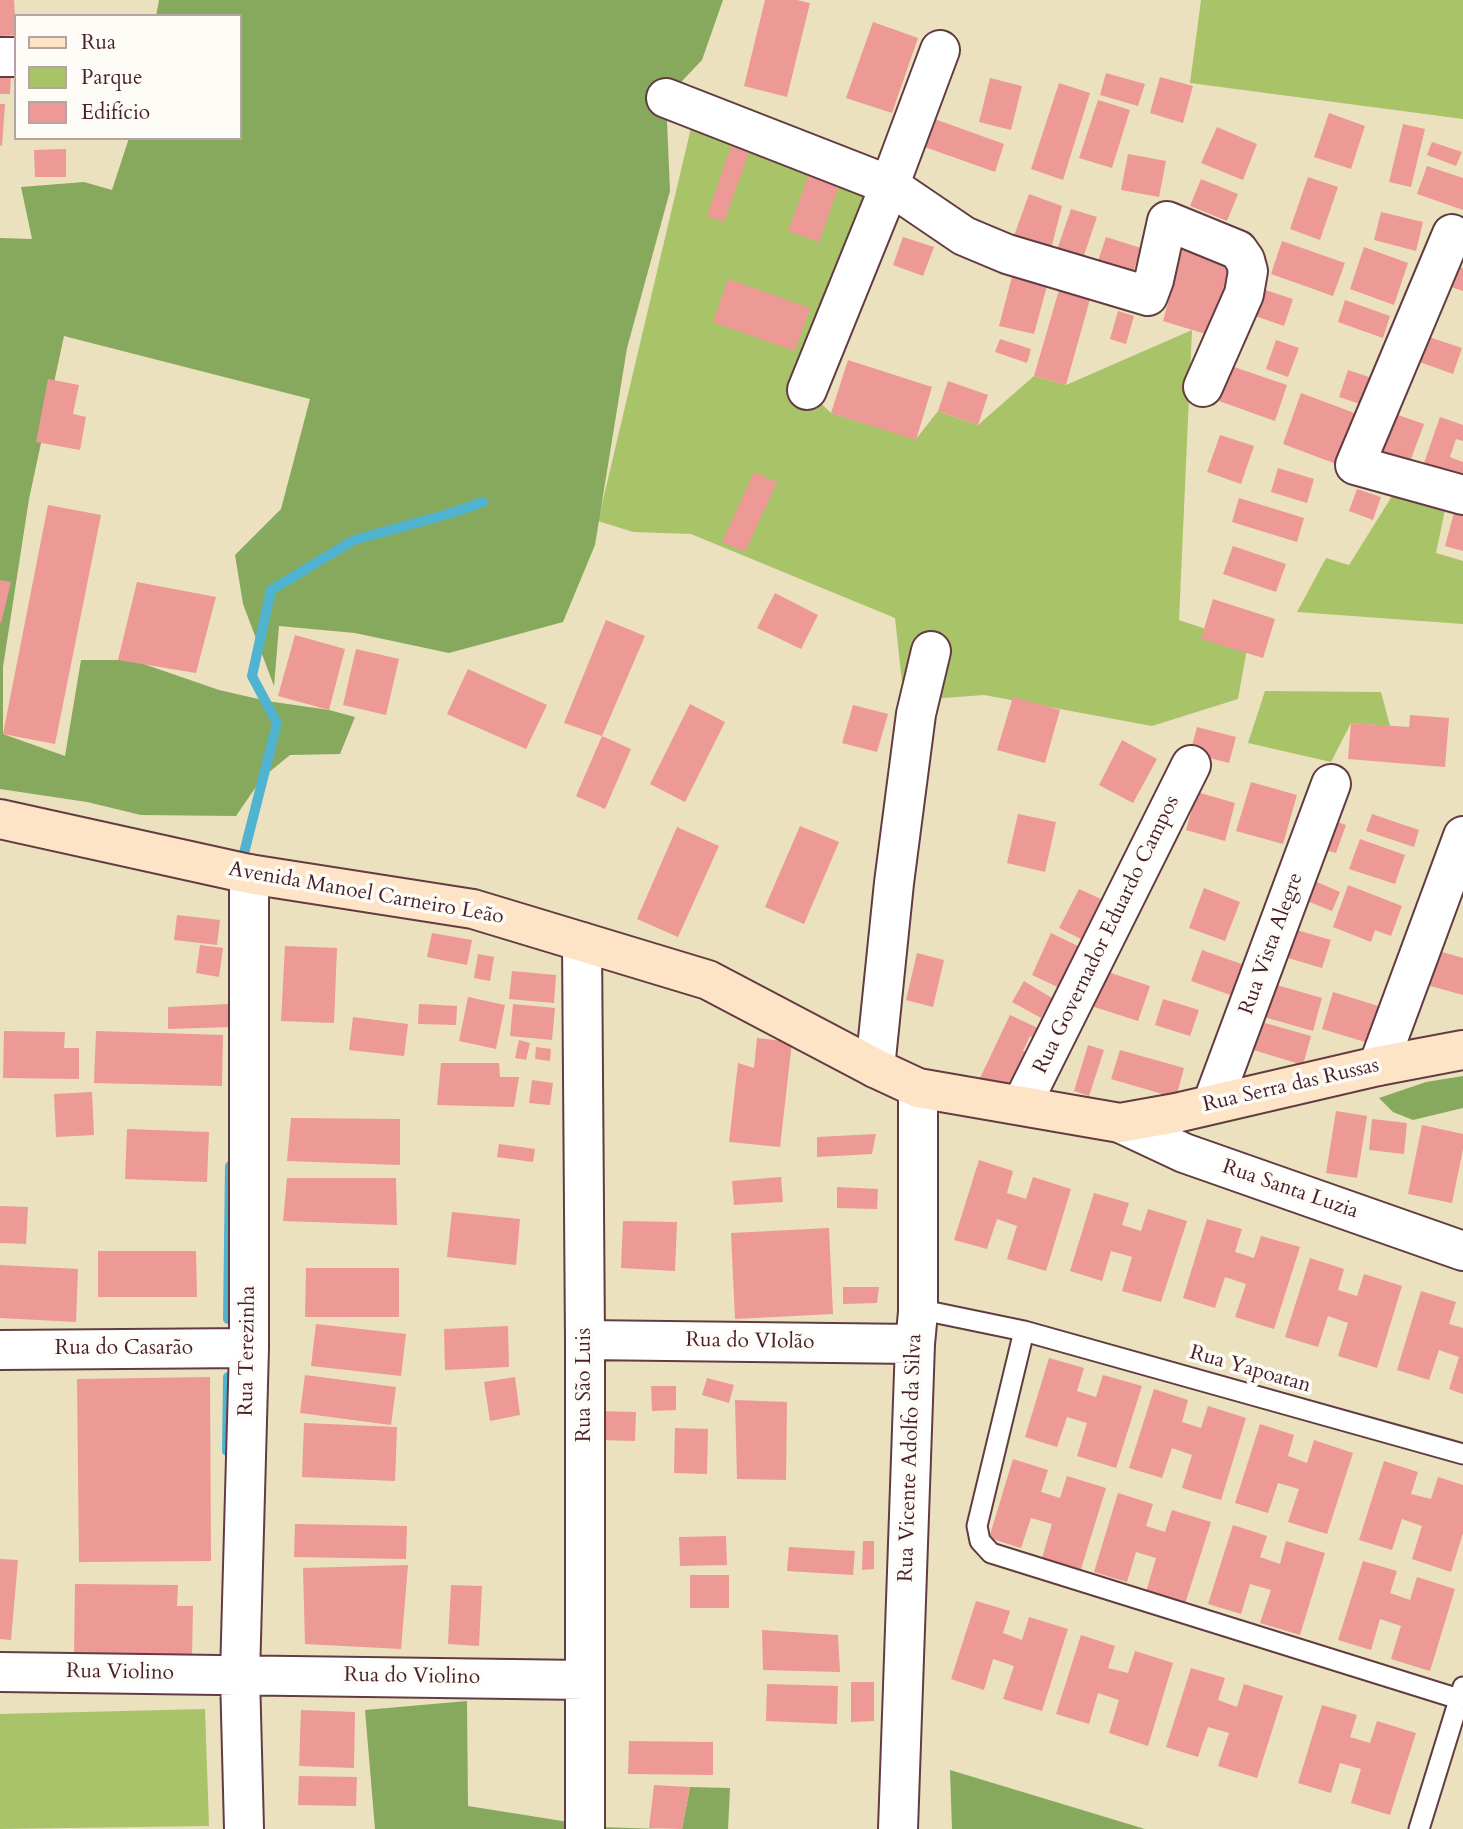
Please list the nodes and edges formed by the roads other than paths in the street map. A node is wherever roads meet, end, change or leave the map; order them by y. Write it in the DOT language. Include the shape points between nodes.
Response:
graph roads {
  1 [pos="940,50"];
  2 [pos="666,98"];
  3 [pos="889,186"];
  4 [pos="1452,234"];
  5 [pos="1203,387"];
  6 [pos="807,390"];
  7 [pos="1463,495"];
  8 [pos="931,650"];
  9 [pos="1191,765"];
  10 [pos="1331,784"];
  11 [pos="0,819"];
  12 [pos="1463,836"];
  13 [pos="250,874"];
  14 [pos="582,942"];
  15 [pos="1463,1050"];
  16 [pos="1378,1066"];
  17 [pos="874,1068"];
  18 [pos="918,1088"];
  19 [pos="1022,1104"];
  20 [pos="1212,1104"];
  21 [pos="1120,1123"];
  22 [pos="1463,1251"];
  23 [pos="923,1323"];
  24 [pos="1024,1331"];
  25 [pos="586,1340"];
  26 [pos="249,1348"];
  27 [pos="0,1350"];
  28 [pos="1463,1454"];
  29 [pos="0,1672"];
  30 [pos="240,1675"];
  31 [pos="584,1680"];
  32 [pos="1461,1693"];
  33 [pos="244,1829"];
  34 [pos="585,1829"];
  35 [pos="898,1829"];
  36 [pos="1419,1829"];
  1 -- 3 [label="street"];
  2 -- 3 [label="street"];
  3 -- 5 [label="street" via="964,236 1007,254 1148,296 1167,221 1238,250 1248,271 1244,294"];
  3 -- 6 [label="street"];
  4 -- 7 [label="street" via="1355,465"];
  8 -- 17 [label="street" via="915,724"];
  9 -- 19 [label="street, Rua Governador Eduardo Campos"];
  10 -- 20 [label="street, Rua Vista Alegre"];
  11 -- 13 [label="main road, Avenida Manoel Carneiro Leão"];
  12 -- 16 [label="street"];
  13 -- 14 [label="main road, Avenida Manoel Carneiro Leão" via="473,909"];
  13 -- 26 [label="street, Rua Terezinha"];
  14 -- 17 [label="main road, Avenida Manoel Carneiro Leão" via="708,980"];
  14 -- 25 [label="street, Rua São Luis"];
  15 -- 16 [label="main road, Rua Serra das Russas"];
  16 -- 20 [label="main road, Rua Serra das Russas"];
  17 -- 18 [label="main road, Avenida Manoel Carneiro Leão"];
  18 -- 19 [label="main road, Avenida Manoel Carneiro Leão"];
  18 -- 23 [label="street, Rua Vicente Adolfo da Silva"];
  19 -- 21 [label="main road, Avenida Manoel Carneiro Leão"];
  20 -- 21 [label="main road, Rua Serra das Russas"];
  21 -- 22 [label="street, Rua Santa Luzia" via="1184,1153"];
  23 -- 24 [label="lane, Rua Yapoatan"];
  23 -- 25 [label="street, Rua do VIolão"];
  23 -- 35 [label="street, Rua Vicente Adolfo da Silva"];
  24 -- 28 [label="lane, Rua Yapoatan"];
  24 -- 32 [label="lane" via="976,1526 980,1541 991,1553"];
  25 -- 31 [label="street, Rua São Luis"];
  26 -- 27 [label="street, Rua do Casarão"];
  26 -- 30 [label="street, Rua Terezinha"];
  29 -- 30 [label="street, Rua Violino"];
  30 -- 31 [label="street, Rua do Violino"];
  30 -- 33 [label="street, Rua Terezinha"];
  31 -- 34 [label="street, Rua São Luis"];
  32 -- 36 [label="lane"];
}
